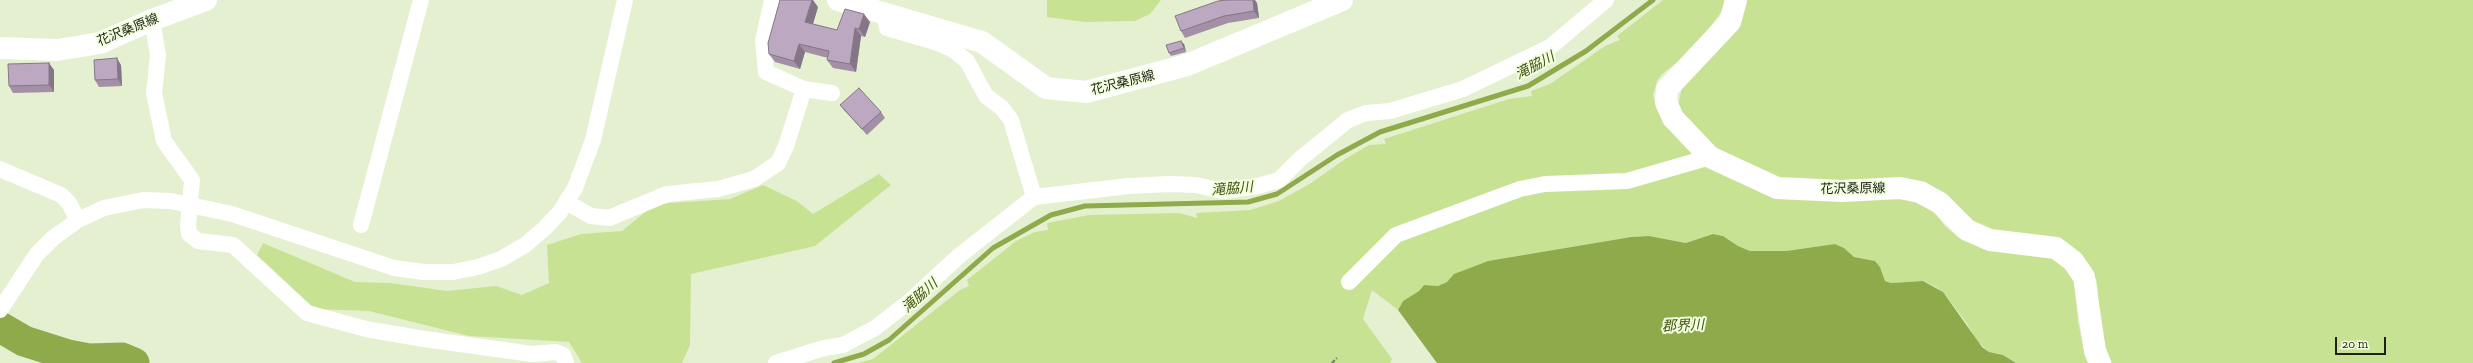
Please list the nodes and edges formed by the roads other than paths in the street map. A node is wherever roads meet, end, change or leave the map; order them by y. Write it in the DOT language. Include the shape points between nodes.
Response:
graph roads {
  1 [pos="206,0"];
  2 [pos="421,0"];
  3 [pos="626,0"];
  4 [pos="772,0"];
  5 [pos="838,0"];
  6 [pos="1342,0"];
  7 [pos="1606,0"];
  8 [pos="1736,0"];
  9 [pos="885,13"];
  10 [pos="152,20"];
  11 [pos="0,48"];
  12 [pos="804,89"];
  13 [pos="832,93"];
  14 [pos="1710,157"];
  15 [pos="0,169"];
  16 [pos="1034,197"];
  17 [pos="566,202"];
  18 [pos="191,204"];
  19 [pos="78,220"];
  20 [pos="361,225"];
  21 [pos="1349,282"];
  22 [pos="0,310"];
  23 [pos="566,363"];
  24 [pos="776,363"];
  25 [pos="2100,363"];
  1 -- 10 [label="main road, 花沢桑原線"];
  2 -- 20 [label="street"];
  3 -- 17 [label="street" via="586,165"];
  4 -- 12 [label="street" via="763,41 766,72"];
  5 -- 9 [label="main road, 花沢桑原線"];
  6 -- 9 [label="main road, 花沢桑原線" via="1188,65 1086,92 1046,88 982,42"];
  7 -- 16 [label="street" via="1550,48 1463,89 1390,111 1366,112 1348,120 1300,159 1279,180 1222,191 1196,185 1169,184"];
  8 -- 14 [label="main road, 花沢桑原線" via="1730,22 1667,89 1666,102 1673,118"];
  9 -- 16 [label="street" via="887,28 952,49 967,61 986,96 1002,108 1011,120"];
  10 -- 11 [label="main road, 花沢桑原線" via="100,43 57,50"];
  10 -- 18 [label="street" via="158,55 154,93 164,141 192,180"];
  12 -- 13 [label="street"];
  12 -- 17 [label="street" via="778,163 754,179 718,189 667,194 609,218 590,216"];
  14 -- 21 [label="street" via="1627,181 1546,184 1520,190 1396,235"];
  14 -- 25 [label="main road, 花沢桑原線" via="1777,188 1842,192 1900,188 1920,192 1940,203 1967,230 1985,238 2056,248 2073,260 2084,278 2095,350"];
  15 -- 19 [label="street" via="61,195 69,203"];
  16 -- 24 [label="street" via="960,255 910,301 875,328 843,345 824,348"];
  17 -- 18 [label="street" via="545,228 525,245 501,259 453,272 394,268 232,214"];
  18 -- 19 [label="street" via="143,200 104,208"];
  18 -- 23 [label="street" via="189,234 198,241 233,245 308,313 366,329 410,336 532,354 556,352 563,355"];
  19 -- 22 [label="street" via="53,238 37,254"];
}
